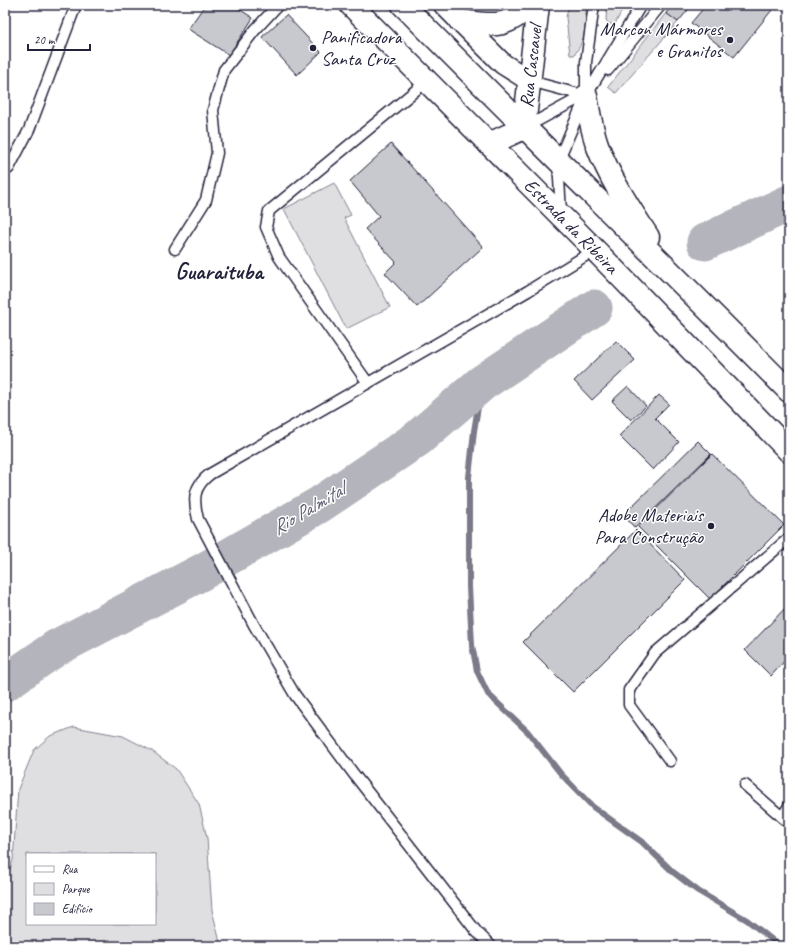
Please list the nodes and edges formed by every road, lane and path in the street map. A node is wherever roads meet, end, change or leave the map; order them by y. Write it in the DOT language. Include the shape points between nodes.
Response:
graph roads {
  1 [pos="76,5"];
  2 [pos="278,5"];
  3 [pos="351,5"];
  4 [pos="403,5"];
  5 [pos="444,5"];
  6 [pos="531,5"];
  7 [pos="538,5"];
  8 [pos="594,5"];
  9 [pos="641,5"];
  10 [pos="662,5"];
  11 [pos="460,21"];
  12 [pos="427,82"];
  13 [pos="530,82"];
  14 [pos="586,96"];
  15 [pos="524,128"];
  16 [pos="488,144"];
  17 [pos="558,161"];
  18 [pos="5,171"];
  19 [pos="562,217"];
  20 [pos="175,249"];
  21 [pos="595,250"];
  22 [pos="667,267"];
  23 [pos="368,383"];
  24 [pos="789,391"];
  25 [pos="789,451"];
  26 [pos="789,538"];
  27 [pos="670,761"];
  28 [pos="745,785"];
  29 [pos="789,806"];
  30 [pos="785,820"];
  31 [pos="491,946"];
  1 -- 18 [label="lane" via="29,130"];
  2 -- 20 [label="lane" via="224,70 213,110 217,153 206,200"];
  3 -- 12 [label="main road, Estrada da Ribeira"];
  4 -- 15 [label="main road, Estrada da Ribeira"];
  5 -- 11 [label="street"];
  6 -- 11 [label="main road, Rua Cascavel" via="516,19 502,24"];
  7 -- 13 [label="main road, Rua Cascavel"];
  8 -- 14 [label="lane" via="586,62"];
  9 -- 14 [label="lane"];
  10 -- 14 [label="lane"];
  11 -- 13 [label="street" via="503,64"];
  12 -- 16 [label="main road, Estrada da Ribeira"];
  12 -- 23 [label="lane" via="269,211 266,227 279,257"];
  13 -- 14 [label="lane"];
  13 -- 15 [label="main road, Rua Cascavel"];
  14 -- 15 [label="lane"];
  14 -- 17 [label="lane"];
  14 -- 22 [label="main road" via="599,148 634,215"];
  15 -- 16 [label="main road"];
  15 -- 17 [label="main road, Estrada da Ribeira"];
  16 -- 19 [label="main road, Estrada da Ribeira"];
  17 -- 19 [label="lane"];
  17 -- 22 [label="main road, Estrada da Ribeira"];
  19 -- 21 [label="main road, Estrada da Ribeira"];
  21 -- 23 [label="lane"];
  21 -- 25 [label="main road, Estrada da Ribeira"];
  22 -- 24 [label="main road, Estrada da Ribeira"];
  23 -- 31 [label="lane" via="201,481 195,493 195,507 212,547 295,695 466,919"];
  26 -- 27 [label="lane" via="655,652 628,690 629,705"];
  28 -- 30 [label="lane"];
  29 -- 30 [label="lane"];
}
